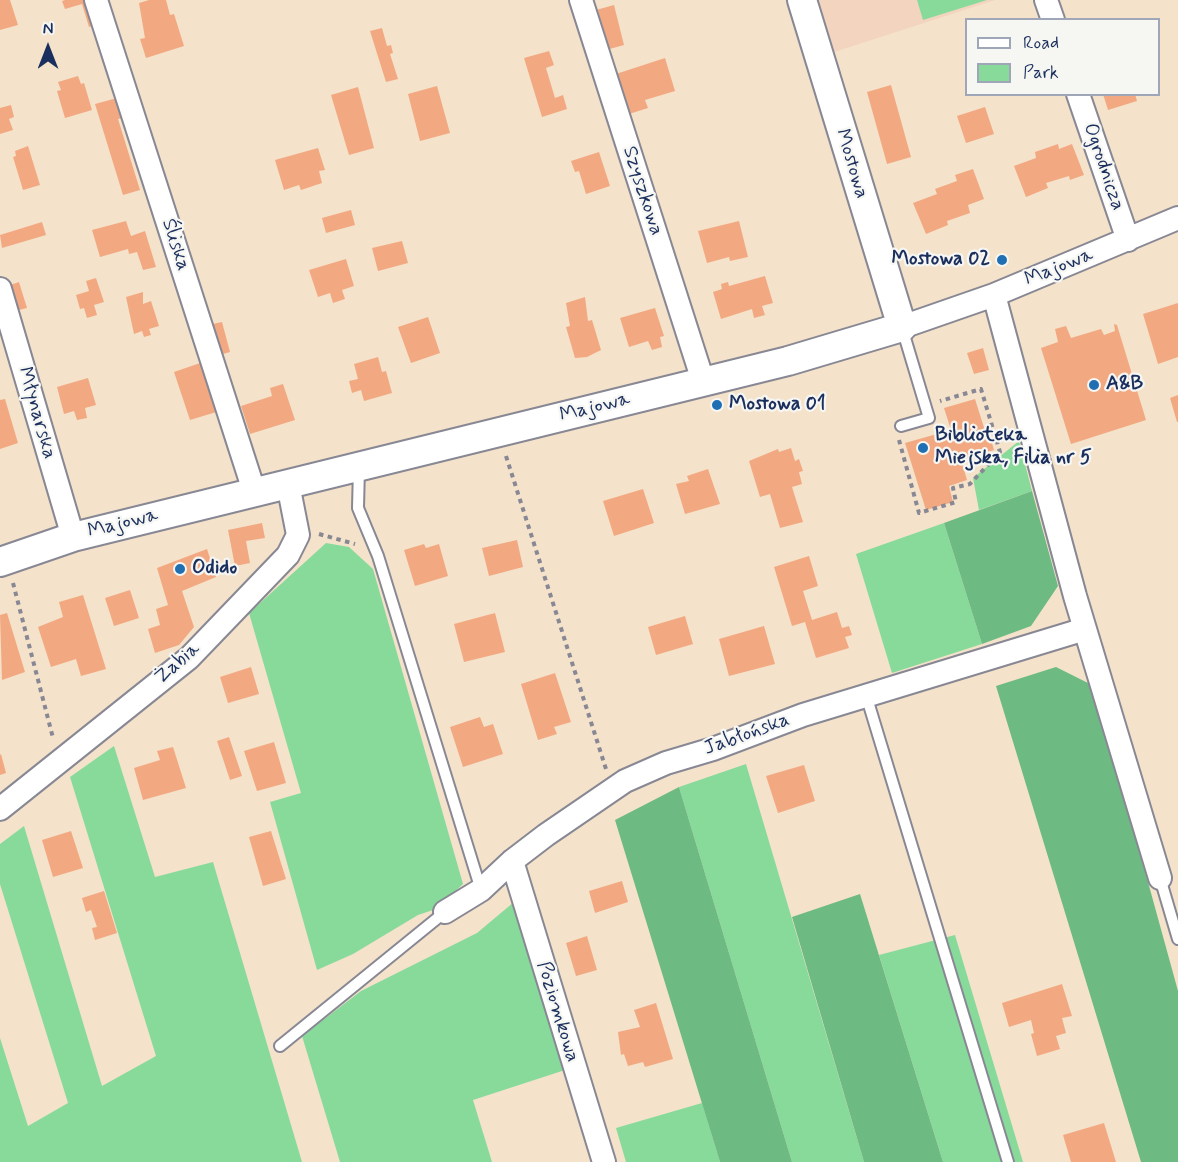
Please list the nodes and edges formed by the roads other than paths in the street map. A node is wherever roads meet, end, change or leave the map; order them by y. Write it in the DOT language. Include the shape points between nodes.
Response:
graph roads {
  1 [pos="96,0"];
  2 [pos="581,0"];
  3 [pos="802,0"];
  4 [pos="1046,0"];
  5 [pos="1052,18"];
  6 [pos="1079,96"];
  7 [pos="1178,218"];
  8 [pos="1128,240"];
  9 [pos="0,289"];
  10 [pos="994,295"];
  11 [pos="902,327"];
  12 [pos="703,381"];
  13 [pos="901,426"];
  14 [pos="359,464"];
  15 [pos="288,484"];
  16 [pos="254,491"];
  17 [pos="73,537"];
  18 [pos="3,561"];
  19 [pos="1085,629"];
  20 [pos="866,695"];
  21 [pos="0,809"];
  22 [pos="512,861"];
  23 [pos="1160,878"];
  24 [pos="481,890"];
  25 [pos="445,912"];
  26 [pos="1178,939"];
  27 [pos="280,1046"];
  28 [pos="604,1162"];
  29 [pos="1008,1162"];
  1 -- 16 [label="street, Śliska"];
  2 -- 12 [label="street, Szyszkowa"];
  3 -- 11 [label="street, Mostowa"];
  4 -- 5 [label="street"];
  6 -- 8 [label="street, Ogrodnicza"];
  7 -- 8 [label="street, Majowa"];
  8 -- 10 [label="street, Majowa"];
  9 -- 17 [label="street, Młynarska"];
  10 -- 11 [label="street, Majowa"];
  10 -- 19 [label="street"];
  11 -- 12 [label="street, Majowa"];
  11 -- 13 [label="lane" via="928,418"];
  12 -- 14 [label="street, Majowa"];
  14 -- 15 [label="street, Majowa"];
  14 -- 24 [label="lane" via="358,508 378,556"];
  15 -- 16 [label="street, Majowa"];
  15 -- 21 [label="street, Żabia" via="298,535 288,555 189,658"];
  16 -- 17 [label="street, Majowa"];
  17 -- 18 [label="street, Majowa"];
  19 -- 20 [label="street, Jabłońska"];
  19 -- 23 [label="street"];
  20 -- 22 [label="street, Jabłońska" via="666,763 612,790"];
  20 -- 29 [label="lane"];
  22 -- 24 [label="street, Jabłońska"];
  22 -- 28 [label="street, Poziomkowa"];
  23 -- 26 [label="lane"];
  24 -- 25 [label="street, Jabłońska"];
  25 -- 27 [label="lane"];
}
